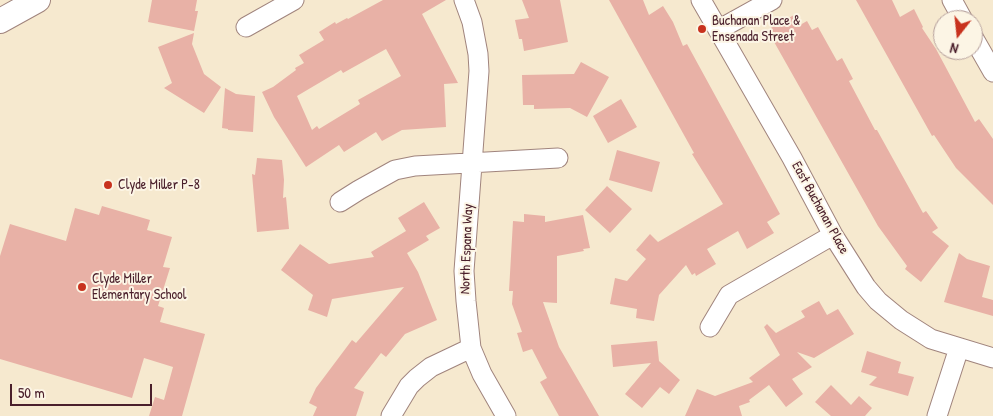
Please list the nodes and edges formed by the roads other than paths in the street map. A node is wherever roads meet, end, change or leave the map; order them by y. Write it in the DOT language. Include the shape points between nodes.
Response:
graph roads {
  1 [pos="38,0"];
  2 [pos="294,0"];
  3 [pos="464,0"];
  4 [pos="701,0"];
  5 [pos="772,0"];
  6 [pos="0,22"];
  7 [pos="246,27"];
  8 [pos="718,30"];
  9 [pos="983,54"];
  10 [pos="993,72"];
  11 [pos="558,158"];
  12 [pos="471,163"];
  13 [pos="340,202"];
  14 [pos="833,235"];
  15 [pos="710,327"];
  16 [pos="471,348"];
  17 [pos="959,348"];
  18 [pos="993,358"];
  19 [pos="391,416"];
  20 [pos="506,416"];
  21 [pos="937,416"];
  1 -- 6 [label="street"];
  2 -- 7 [label="street"];
  3 -- 12 [label="street, North Espana Way" via="472,22 479,71"];
  4 -- 8 [label="street, East Buchanan Place"];
  5 -- 8 [label="street"];
  8 -- 14 [label="street, East Buchanan Place"];
  9 -- 10 [label="street"];
  11 -- 12 [label="street"];
  12 -- 13 [label="street" via="395,170"];
  12 -- 16 [label="street, North Espana Way" via="464,270"];
  14 -- 15 [label="street" via="729,295"];
  14 -- 17 [label="street, East Buchanan Place" via="878,300 901,320 931,338"];
  16 -- 19 [label="street" via="431,367 417,378"];
  16 -- 20 [label="street, North Espana Way"];
  17 -- 18 [label="street, East Buchanan Place"];
  17 -- 21 [label="street"];
}
